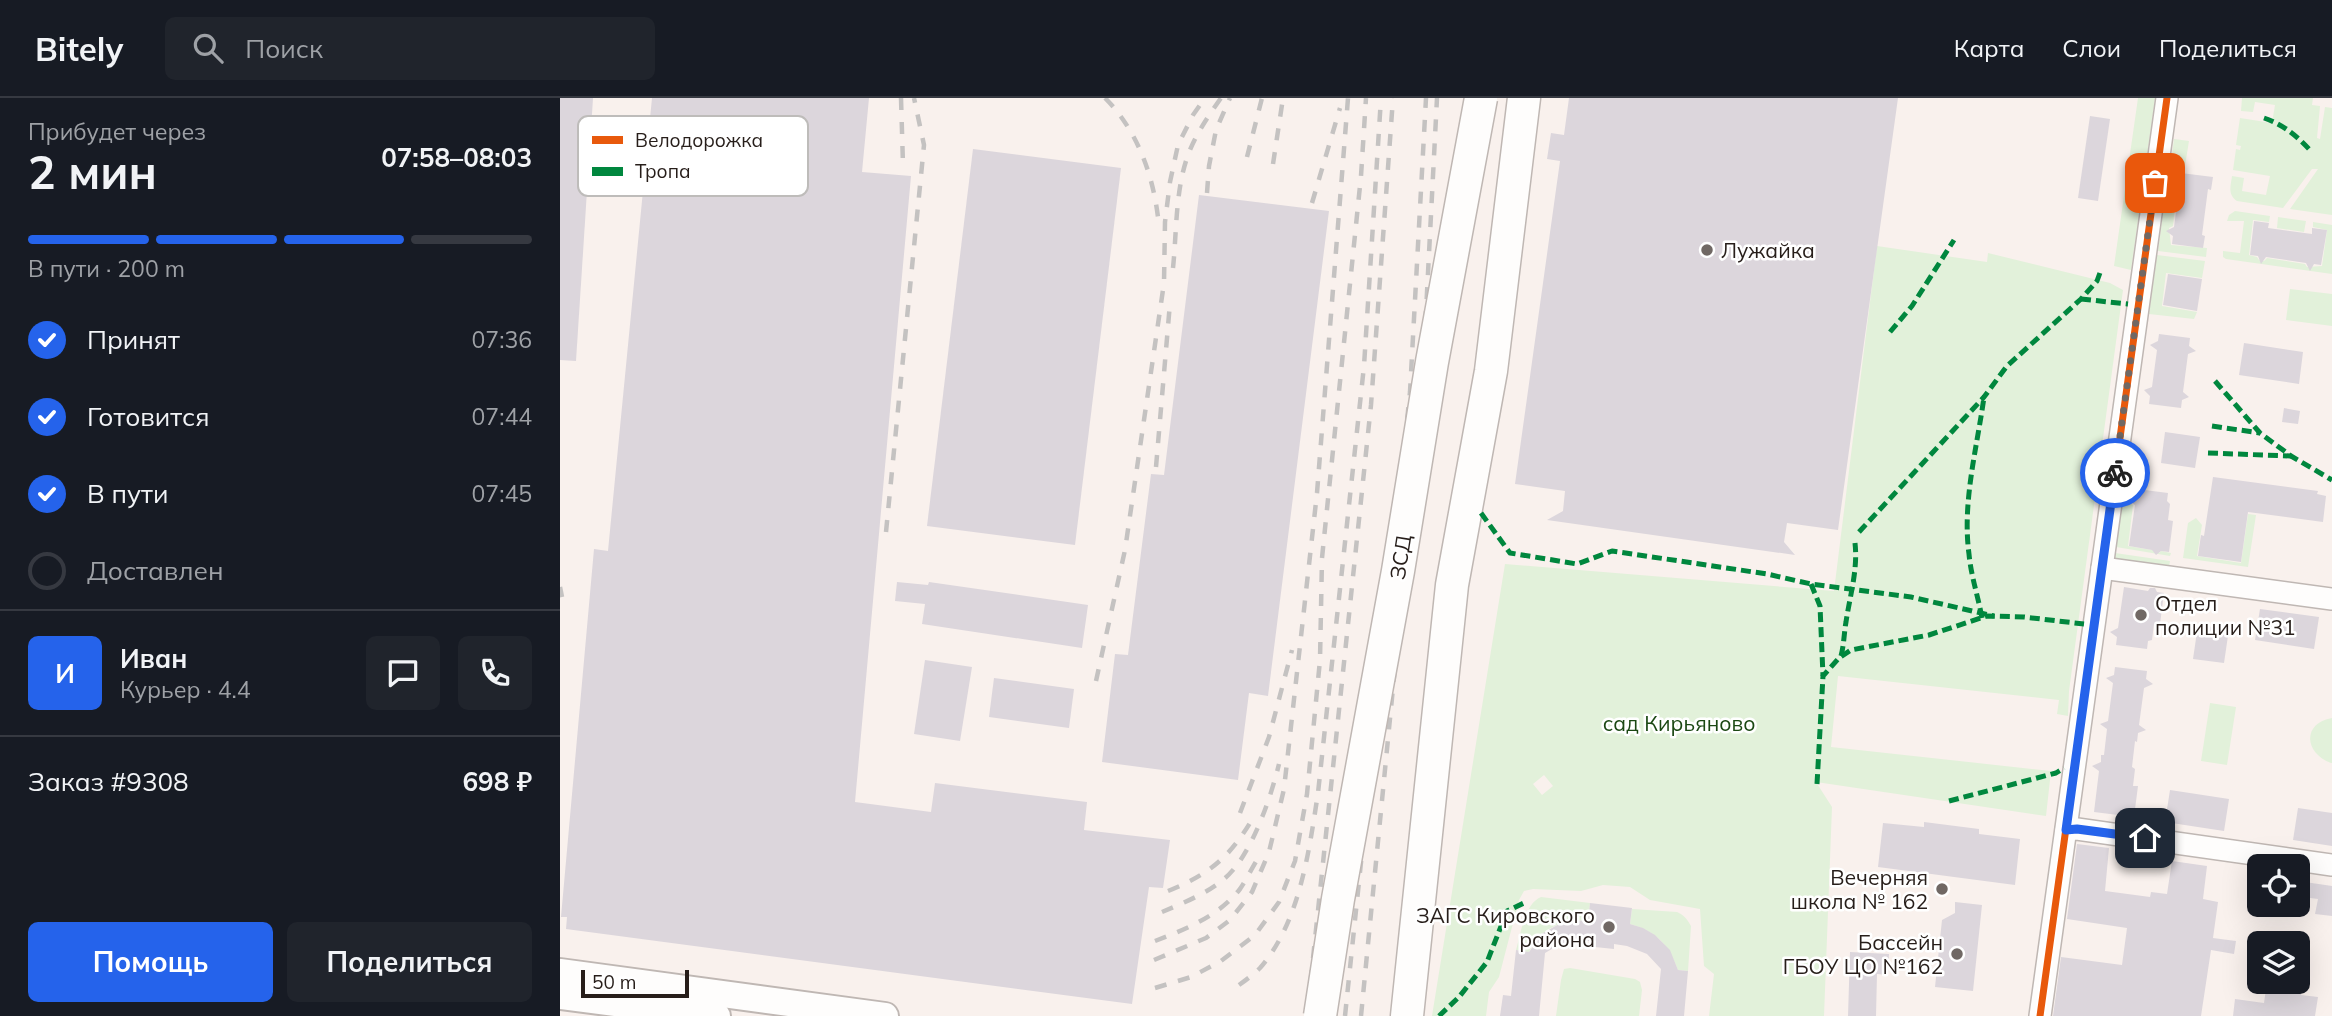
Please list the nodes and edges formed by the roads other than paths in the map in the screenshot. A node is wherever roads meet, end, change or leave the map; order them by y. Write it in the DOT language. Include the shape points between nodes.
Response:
graph roads {
  1 [pos="1481,98"];
  2 [pos="1524,98"];
  3 [pos="2167,98"];
  4 [pos="2102,568"];
  5 [pos="2332,599"];
  6 [pos="2066,830"];
  7 [pos="2332,865"];
  8 [pos="560,972"];
  9 [pos="560,996"];
  10 [pos="717,1016"];
  11 [pos="886,1016"];
  12 [pos="1320,1016"];
  13 [pos="1407,1016"];
  14 [pos="2040,1016"];
  1 -- 12 [label="highway, ЗСД, bridge"];
  2 -- 13 [label="highway" via="1491,371 1452,585"];
  3 -- 4 [label="street"];
  4 -- 5 [label="street"];
  4 -- 6 [label="street"];
  6 -- 7 [label="street"];
  6 -- 14 [label="street"];
  8 -- 11 [label="main road"];
  9 -- 10 [label="main road"];
}
